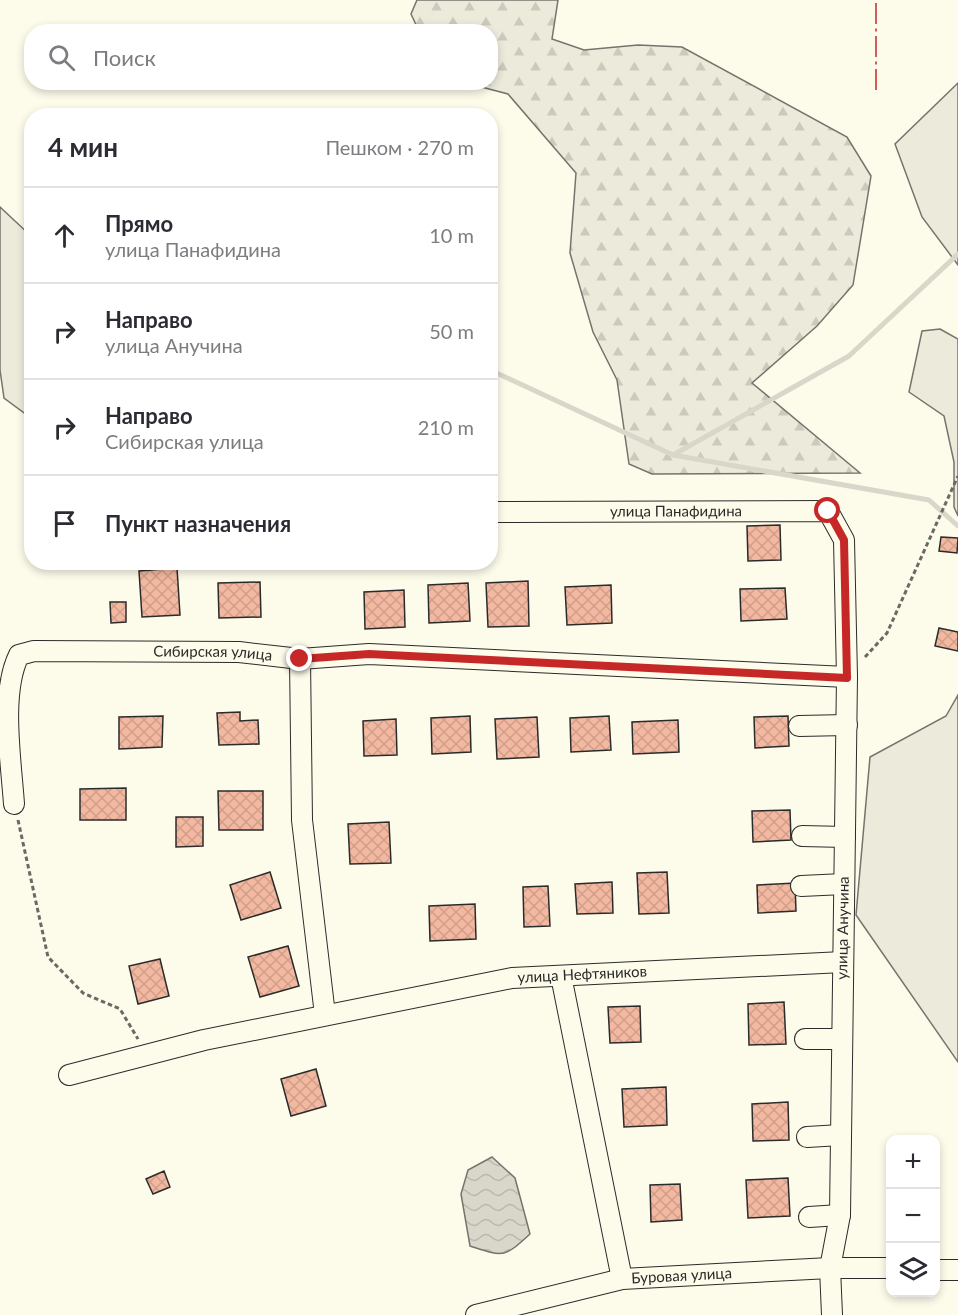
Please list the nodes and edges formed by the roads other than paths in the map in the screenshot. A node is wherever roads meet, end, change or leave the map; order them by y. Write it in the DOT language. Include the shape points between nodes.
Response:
graph roads {
  1 [pos="498,513"];
  2 [pos="844,540"];
  3 [pos="300,659"];
  4 [pos="847,678"];
  5 [pos="847,725"];
  6 [pos="799,726"];
  7 [pos="14,804"];
  8 [pos="802,836"];
  9 [pos="845,837"];
  10 [pos="844,884"];
  11 [pos="801,886"];
  12 [pos="843,962"];
  13 [pos="561,976"];
  14 [pos="326,1015"];
  15 [pos="842,1039"];
  16 [pos="805,1040"];
  17 [pos="69,1075"];
  18 [pos="841,1135"];
  19 [pos="807,1137"];
  20 [pos="840,1215"];
  21 [pos="809,1216"];
  22 [pos="830,1268"];
  23 [pos="886,1268"];
  24 [pos="940,1270"];
  25 [pos="958,1270"];
  26 [pos="622,1279"];
  27 [pos="476,1315"];
  28 [pos="832,1315"];
  1 -- 2 [label="street, улица Панафидина" via="828,511"];
  2 -- 4 [label="street, улица Анучина"];
  3 -- 4 [label="street, Сибирская улица" via="369,654"];
  3 -- 7 [label="street, Сибирская улица" via="239,652 34,651 19,655 10,668 5,692"];
  3 -- 14 [label="street" via="302,820"];
  4 -- 5 [label="street, улица Анучина"];
  5 -- 6 [label="street"];
  5 -- 9 [label="street, улица Анучина"];
  8 -- 9 [label="street"];
  9 -- 10 [label="street, улица Анучина"];
  10 -- 11 [label="street"];
  10 -- 12 [label="street, улица Анучина"];
  12 -- 13 [label="street, улица Нефтяников"];
  12 -- 15 [label="street, улица Анучина"];
  13 -- 14 [label="street, улица Нефтяников" via="512,978"];
  13 -- 26 [label="street"];
  14 -- 17 [label="street, улица Нефтяников"];
  15 -- 16 [label="street"];
  15 -- 18 [label="street, улица Анучина"];
  18 -- 19 [label="street"];
  18 -- 20 [label="street, улица Анучина"];
  20 -- 21 [label="street"];
  20 -- 22 [label="street, улица Анучина"];
  22 -- 23 [label="street, Буровая улица"];
  22 -- 26 [label="street, Буровая улица"];
  22 -- 28 [label="street, улица Анучина"];
  24 -- 25 [label="street"];
  26 -- 27 [label="street, Буровая улица"];
}
